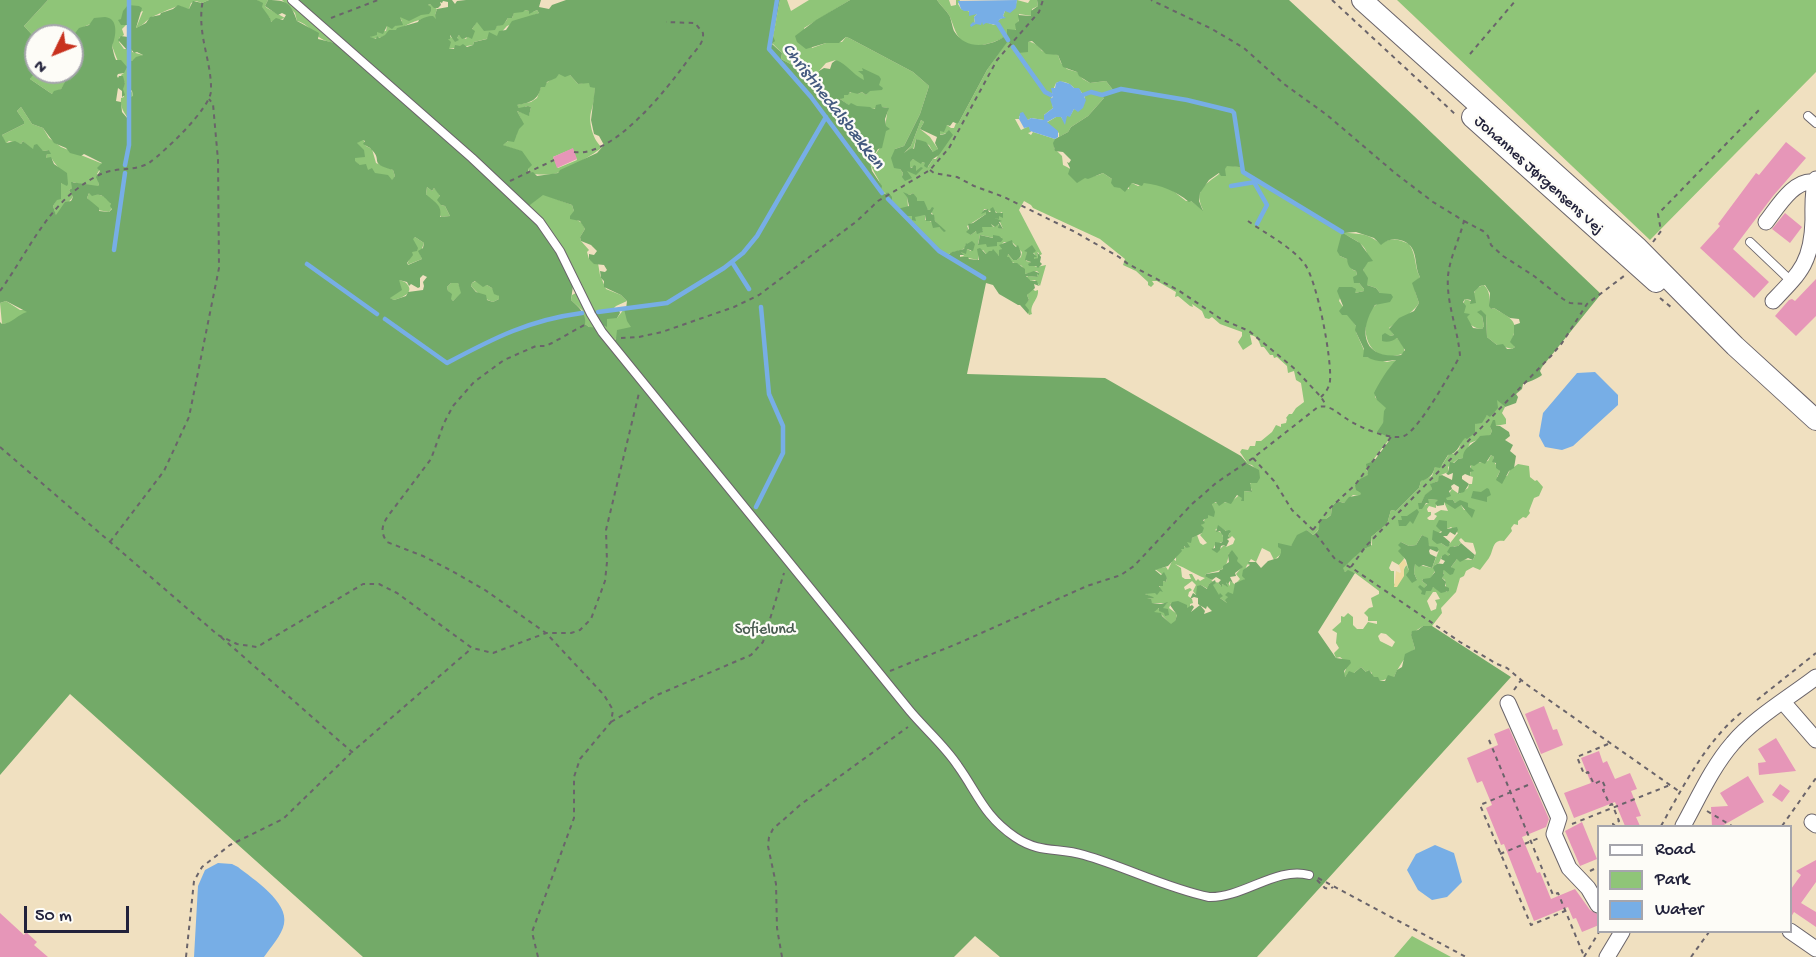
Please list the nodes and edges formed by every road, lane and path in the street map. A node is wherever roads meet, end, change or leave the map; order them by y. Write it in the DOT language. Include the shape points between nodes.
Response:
graph roads {
  1 [pos="203,0"];
  2 [pos="292,0"];
  3 [pos="378,0"];
  4 [pos="1043,0"];
  5 [pos="1151,0"];
  6 [pos="1347,0"];
  7 [pos="1362,0"];
  8 [pos="1516,0"];
  9 [pos="666,22"];
  10 [pos="321,26"];
  11 [pos="1470,54"];
  12 [pos="209,99"];
  13 [pos="1761,108"];
  14 [pos="1808,116"];
  15 [pos="1816,123"];
  16 [pos="574,152"];
  17 [pos="553,161"];
  18 [pos="930,170"];
  19 [pos="1815,180"];
  20 [pos="503,187"];
  21 [pos="1248,221"];
  22 [pos="1464,221"];
  23 [pos="1766,222"];
  24 [pos="1660,234"];
  25 [pos="1750,242"];
  26 [pos="1628,272"];
  27 [pos="1791,281"];
  28 [pos="0,291"];
  29 [pos="1773,301"];
  30 [pos="1587,304"];
  31 [pos="594,321"];
  32 [pos="610,343"];
  33 [pos="1735,346"];
  34 [pos="641,381"];
  35 [pos="1322,397"];
  36 [pos="1326,406"];
  37 [pos="1816,420"];
  38 [pos="1391,437"];
  39 [pos="0,447"];
  40 [pos="1253,458"];
  41 [pos="1313,530"];
  42 [pos="110,542"];
  43 [pos="788,560"];
  44 [pos="1351,567"];
  45 [pos="546,633"];
  46 [pos="218,635"];
  47 [pos="472,648"];
  48 [pos="882,675"];
  49 [pos="1816,677"];
  50 [pos="1521,680"];
  51 [pos="1516,686"];
  52 [pos="1784,702"];
  53 [pos="1508,703"];
  54 [pos="917,719"];
  55 [pos="611,722"];
  56 [pos="1489,740"];
  57 [pos="1816,740"];
  58 [pos="1610,743"];
  59 [pos="352,752"];
  60 [pos="1816,778"];
  61 [pos="1542,779"];
  62 [pos="1670,785"];
  63 [pos="1511,792"];
  64 [pos="1680,792"];
  65 [pos="1695,804"];
  66 [pos="1614,808"];
  67 [pos="1614,825"];
  68 [pos="1684,825"];
  69 [pos="1730,825"];
  70 [pos="1783,825"];
  71 [pos="1555,831"];
  72 [pos="1531,841"];
  73 [pos="1500,854"];
  74 [pos="1309,875"];
  75 [pos="1322,886"];
  76 [pos="1597,902"];
  77 [pos="1565,911"];
  78 [pos="1792,932"];
  79 [pos="1598,933"];
  80 [pos="1621,933"];
  81 [pos="1708,933"];
  82 [pos="1816,950"];
  83 [pos="186,957"];
  84 [pos="538,957"];
  85 [pos="782,957"];
  86 [pos="1466,957"];
  87 [pos="1584,957"];
  88 [pos="1607,957"];
  89 [pos="1691,957"];
  1 -- 12 [label="path" via="201,23 211,89"];
  2 -- 10 [label="lane"];
  3 -- 10 [label="path" via="326,20"];
  4 -- 18 [label="path" via="1039,12 997,60 949,148"];
  5 -- 22 [label="path" via="1245,48 1395,173"];
  6 -- 33 [label="street, Johannes Jørgensens Vej" via="1634,264"];
  7 -- 33 [label="street, Johannes Jørgensens Vej" via="1638,248"];
  8 -- 11 [label="path"];
  9 -- 16 [label="path" via="695,23 703,33 700,45 665,91 626,129 593,151"];
  10 -- 20 [label="lane"];
  12 -- 28 [label="path" via="197,116 148,163 110,171 71,193 48,217"];
  12 -- 42 [label="path" via="213,104 219,160 219,268 189,417 164,471"];
  13 -- 24 [label="path" via="1658,214"];
  14 -- 15 [label="lane"];
  17 -- 20 [label="path"];
  18 -- 32 [label="path" via="878,201 858,221 759,295 662,332"];
  18 -- 35 [label="path" via="957,177 1021,205 1169,284 1221,319 1254,334"];
  19 -- 23 [label="street" via="1793,189"];
  19 -- 27 [label="street" via="1808,256"];
  20 -- 31 [label="lane" via="550,236"];
  21 -- 35 [label="path" via="1297,256 1310,274 1330,369 1329,384"];
  22 -- 30 [label="path" via="1483,231 1503,256 1563,299"];
  22 -- 38 [label="path" via="1448,277 1460,356 1413,429 1406,435"];
  25 -- 27 [label="lane"];
  26 -- 30 [label="path"];
  27 -- 29 [label="street"];
  30 -- 44 [label="path" via="1551,356 1366,546"];
  31 -- 32 [label="lane"];
  31 -- 45 [label="path" via="552,344 536,346 504,360 474,382 453,406 431,459 383,523 387,542 423,556 468,581"];
  32 -- 34 [label="lane"];
  33 -- 37 [label="street, Johannes Jørgensens Vej"];
  34 -- 43 [label="lane"];
  34 -- 45 [label="path" via="606,530 607,572 602,591 591,619 580,630"];
  35 -- 36 [label="path"];
  36 -- 38 [label="path" via="1355,424"];
  36 -- 40 [label="path" via="1314,410"];
  38 -- 41 [label="path" via="1355,485"];
  39 -- 42 [label="path"];
  40 -- 41 [label="path" via="1292,510"];
  40 -- 48 [label="path" via="1216,483 1134,566 1121,574"];
  41 -- 44 [label="path" via="1338,562"];
  42 -- 46 [label="path"];
  43 -- 48 [label="lane"];
  43 -- 55 [label="path" via="764,642 751,656 657,695"];
  44 -- 50 [label="path"];
  45 -- 47 [label="path" via="493,653"];
  45 -- 55 [label="path" via="604,695 613,710"];
  46 -- 47 [label="path" via="256,647 363,584 379,584"];
  46 -- 59 [label="path"];
  47 -- 59 [label="path"];
  48 -- 54 [label="lane"];
  49 -- 52 [label="street"];
  50 -- 51 [label="path"];
  50 -- 58 [label="path"];
  52 -- 57 [label="street"];
  52 -- 65 [label="street" via="1733,742"];
  53 -- 61 [label="street"];
  54 -- 74 [label="lane" via="958,767 986,811 1028,845 1083,855 1209,897 1233,895 1292,874"];
  54 -- 85 [label="path" via="773,829 768,846 776,884"];
  55 -- 84 [label="path" via="580,759 574,777 574,818 532,932"];
  56 -- 63 [label="path"];
  58 -- 62 [label="path"];
  58 -- 66 [label="path" via="1576,757 1594,784 1602,780 1606,789 1603,790"];
  59 -- 83 [label="path" via="283,819 230,845 202,867 194,881"];
  60 -- 70 [label="path"];
  61 -- 63 [label="path"];
  61 -- 71 [label="street" via="1559,818"];
  62 -- 64 [label="path"];
  62 -- 66 [label="path"];
  63 -- 72 [label="path"];
  63 -- 73 [label="path" via="1480,805"];
  65 -- 68 [label="street"];
  65 -- 69 [label="path"];
  66 -- 67 [label="path" via="1619,821"];
  66 -- 71 [label="path"];
  71 -- 72 [label="path"];
  71 -- 76 [label="street" via="1569,868"];
  72 -- 73 [label="path"];
  72 -- 77 [label="path" via="1553,895 1558,893"];
  73 -- 77 [label="path" via="1531,925"];
  75 -- 86 [label="path" via="1328,889 1332,885"];
  77 -- 87 [label="path"];
  78 -- 82 [label="street"];
  79 -- 87 [label="path"];
  80 -- 88 [label="street"];
  81 -- 89 [label="path"];
}
